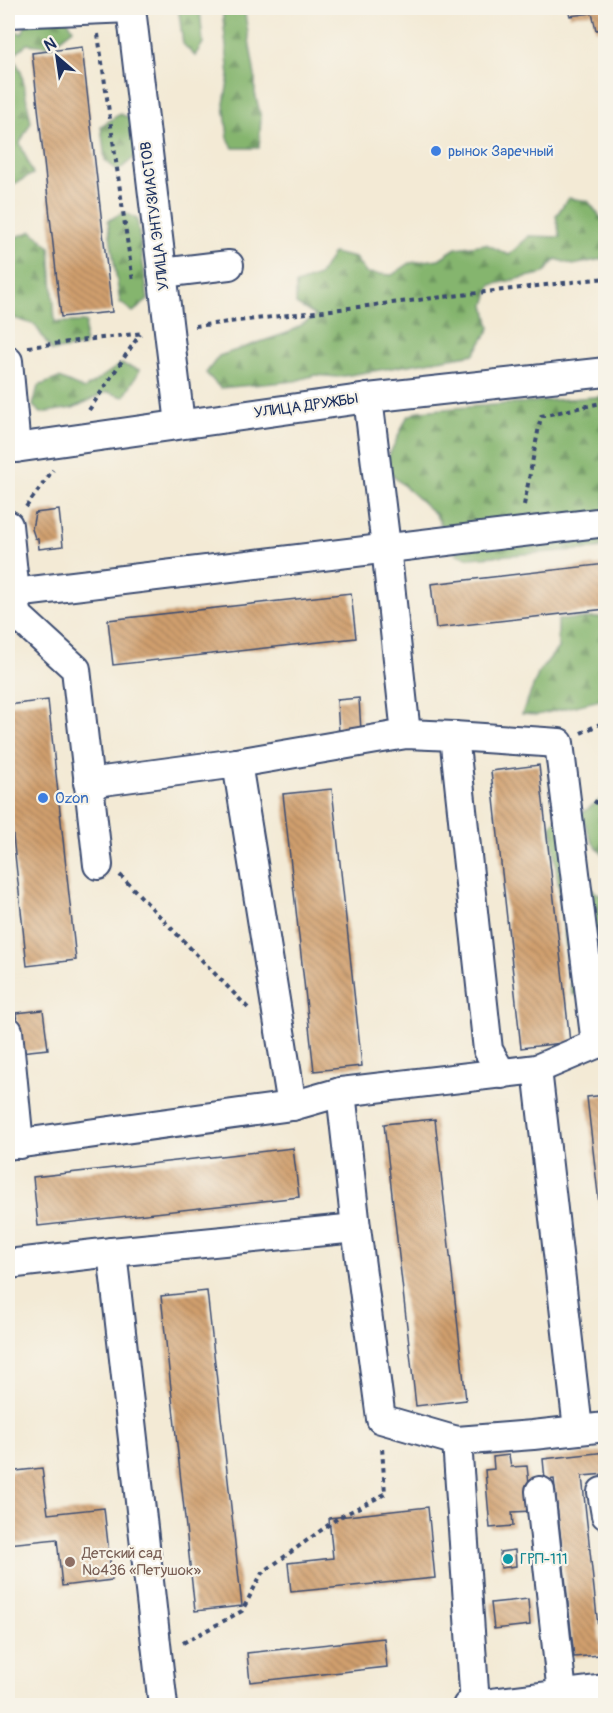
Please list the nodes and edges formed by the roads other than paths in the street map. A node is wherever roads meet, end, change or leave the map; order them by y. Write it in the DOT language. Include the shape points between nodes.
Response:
graph roads {
  1 [pos="131,8"];
  2 [pos="8,13"];
  3 [pos="229,266"];
  4 [pos="162,273"];
  5 [pos="13,355"];
  6 [pos="606,372"];
  7 [pos="368,398"];
  8 [pos="180,424"];
  9 [pos="12,448"];
  10 [pos="606,522"];
  11 [pos="8,525"];
  12 [pos="8,531"];
  13 [pos="386,547"];
  14 [pos="13,610"];
  15 [pos="406,734"];
  16 [pos="454,736"];
  17 [pos="237,763"];
  18 [pos="88,783"];
  19 [pos="98,865"];
  20 [pos="8,1031"];
  21 [pos="601,1044"];
  22 [pos="537,1069"];
  23 [pos="502,1074"];
  24 [pos="341,1092"];
  25 [pos="292,1106"];
  26 [pos="13,1145"];
  27 [pos="356,1228"];
  28 [pos="112,1252"];
  29 [pos="8,1264"];
  30 [pos="592,1428"];
  31 [pos="457,1441"];
  32 [pos="540,1491"];
  33 [pos="606,1689"];
  34 [pos="562,1694"];
  35 [pos="471,1705"];
  36 [pos="163,1706"];
  1 -- 2 [label="street"];
  1 -- 4 [label="street, УЛИЦА ЭНТУЗИАСТОВ"];
  3 -- 4 [label="street"];
  4 -- 8 [label="street, УЛИЦА ЭНТУЗИАСТОВ" via="155,331"];
  5 -- 9 [label="street"];
  6 -- 7 [label="street, УЛИЦА ДРУЖБЫ"];
  7 -- 8 [label="street, УЛИЦА ДРУЖБЫ"];
  7 -- 13 [label="street"];
  8 -- 9 [label="street, УЛИЦА ДРУЖБЫ"];
  10 -- 13 [label="street"];
  11 -- 12 [label="street"];
  12 -- 14 [label="street"];
  13 -- 14 [label="street"];
  13 -- 15 [label="street"];
  14 -- 18 [label="street" via="76,669"];
  15 -- 16 [label="street"];
  15 -- 17 [label="street"];
  16 -- 21 [label="street" via="559,743"];
  16 -- 23 [label="street" via="488,1050"];
  17 -- 18 [label="street"];
  17 -- 25 [label="street"];
  18 -- 19 [label="street"];
  20 -- 26 [label="street"];
  21 -- 22 [label="street"];
  22 -- 23 [label="street"];
  22 -- 30 [label="street"];
  23 -- 24 [label="street"];
  24 -- 25 [label="street"];
  24 -- 27 [label="street"];
  25 -- 26 [label="street"];
  27 -- 28 [label="street"];
  27 -- 31 [label="street" via="381,1419"];
  28 -- 29 [label="street"];
  28 -- 36 [label="street"];
  30 -- 31 [label="street"];
  31 -- 35 [label="street"];
  32 -- 34 [label="street"];
  33 -- 34 [label="street"];
  34 -- 35 [label="street"];
}
